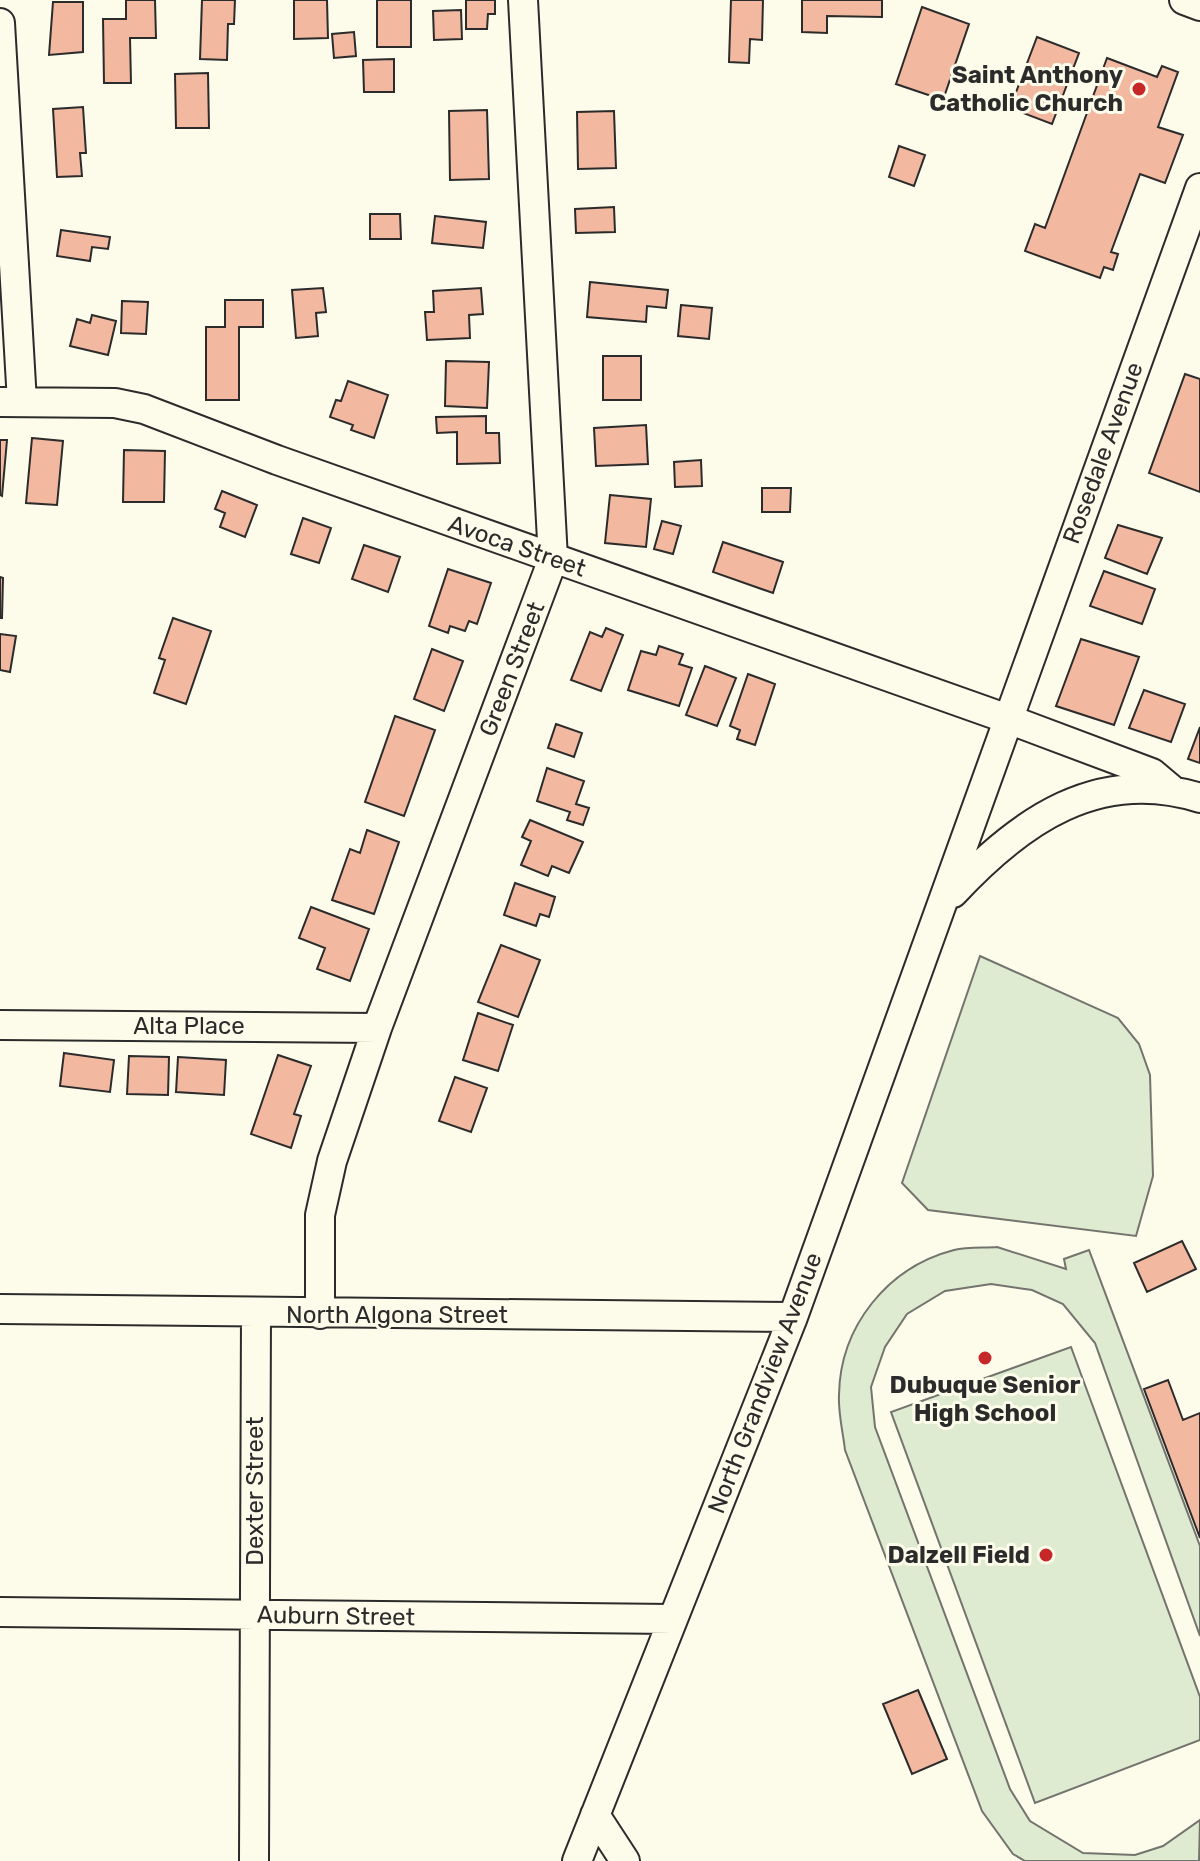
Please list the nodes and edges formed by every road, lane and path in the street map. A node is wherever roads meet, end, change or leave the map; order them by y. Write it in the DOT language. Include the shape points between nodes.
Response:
graph roads {
  1 [pos="523,0"];
  2 [pos="1184,0"];
  3 [pos="1200,6"];
  4 [pos="0,23"];
  5 [pos="1200,188"];
  6 [pos="11,402"];
  7 [pos="553,559"];
  8 [pos="1008,719"];
  9 [pos="1171,789"];
  10 [pos="1200,798"];
  11 [pos="944,902"];
  12 [pos="0,1025"];
  13 [pos="377,1028"];
  14 [pos="0,1309"];
  15 [pos="256,1314"];
  16 [pos="320,1314"];
  17 [pos="793,1317"];
  18 [pos="0,1612"];
  19 [pos="255,1615"];
  20 [pos="672,1619"];
  21 [pos="595,1815"];
  22 [pos="254,1861"];
  23 [pos="577,1861"];
  24 [pos="625,1861"];
  1 -- 7 [label="street, Green Street"];
  2 -- 3 [label="street"];
  4 -- 6 [label="street"];
  5 -- 8 [label="street, Rosedale Avenue"];
  6 -- 7 [label="street, Avoca Street" via="129,404"];
  7 -- 8 [label="street, Avoca Street"];
  7 -- 13 [label="street, Green Street"];
  8 -- 9 [label="street, North Grandview Avenue" via="1152,773"];
  8 -- 11 [label="street, North Grandview Avenue"];
  9 -- 10 [label="street, North Grandview Avenue"];
  9 -- 11 [label="street, North Grandview Avenue" via="1141,787 1090,795 1046,813 991,852"];
  11 -- 17 [label="street, North Grandview Avenue"];
  12 -- 13 [label="street, Alta Place"];
  13 -- 16 [label="street, Green Street" via="332,1161 320,1215"];
  14 -- 15 [label="street, North Algona Street"];
  15 -- 16 [label="street, North Algona Street"];
  15 -- 19 [label="street, Dexter Street"];
  16 -- 17 [label="street, North Algona Street"];
  17 -- 20 [label="street, North Grandview Avenue"];
  18 -- 19 [label="street, Auburn Street"];
  19 -- 20 [label="street, Auburn Street"];
  19 -- 22 [label="street, Dexter Street"];
  20 -- 21 [label="street, North Grandview Avenue"];
  21 -- 23 [label="street, North Grandview Avenue"];
  21 -- 24 [label="street"];
}
